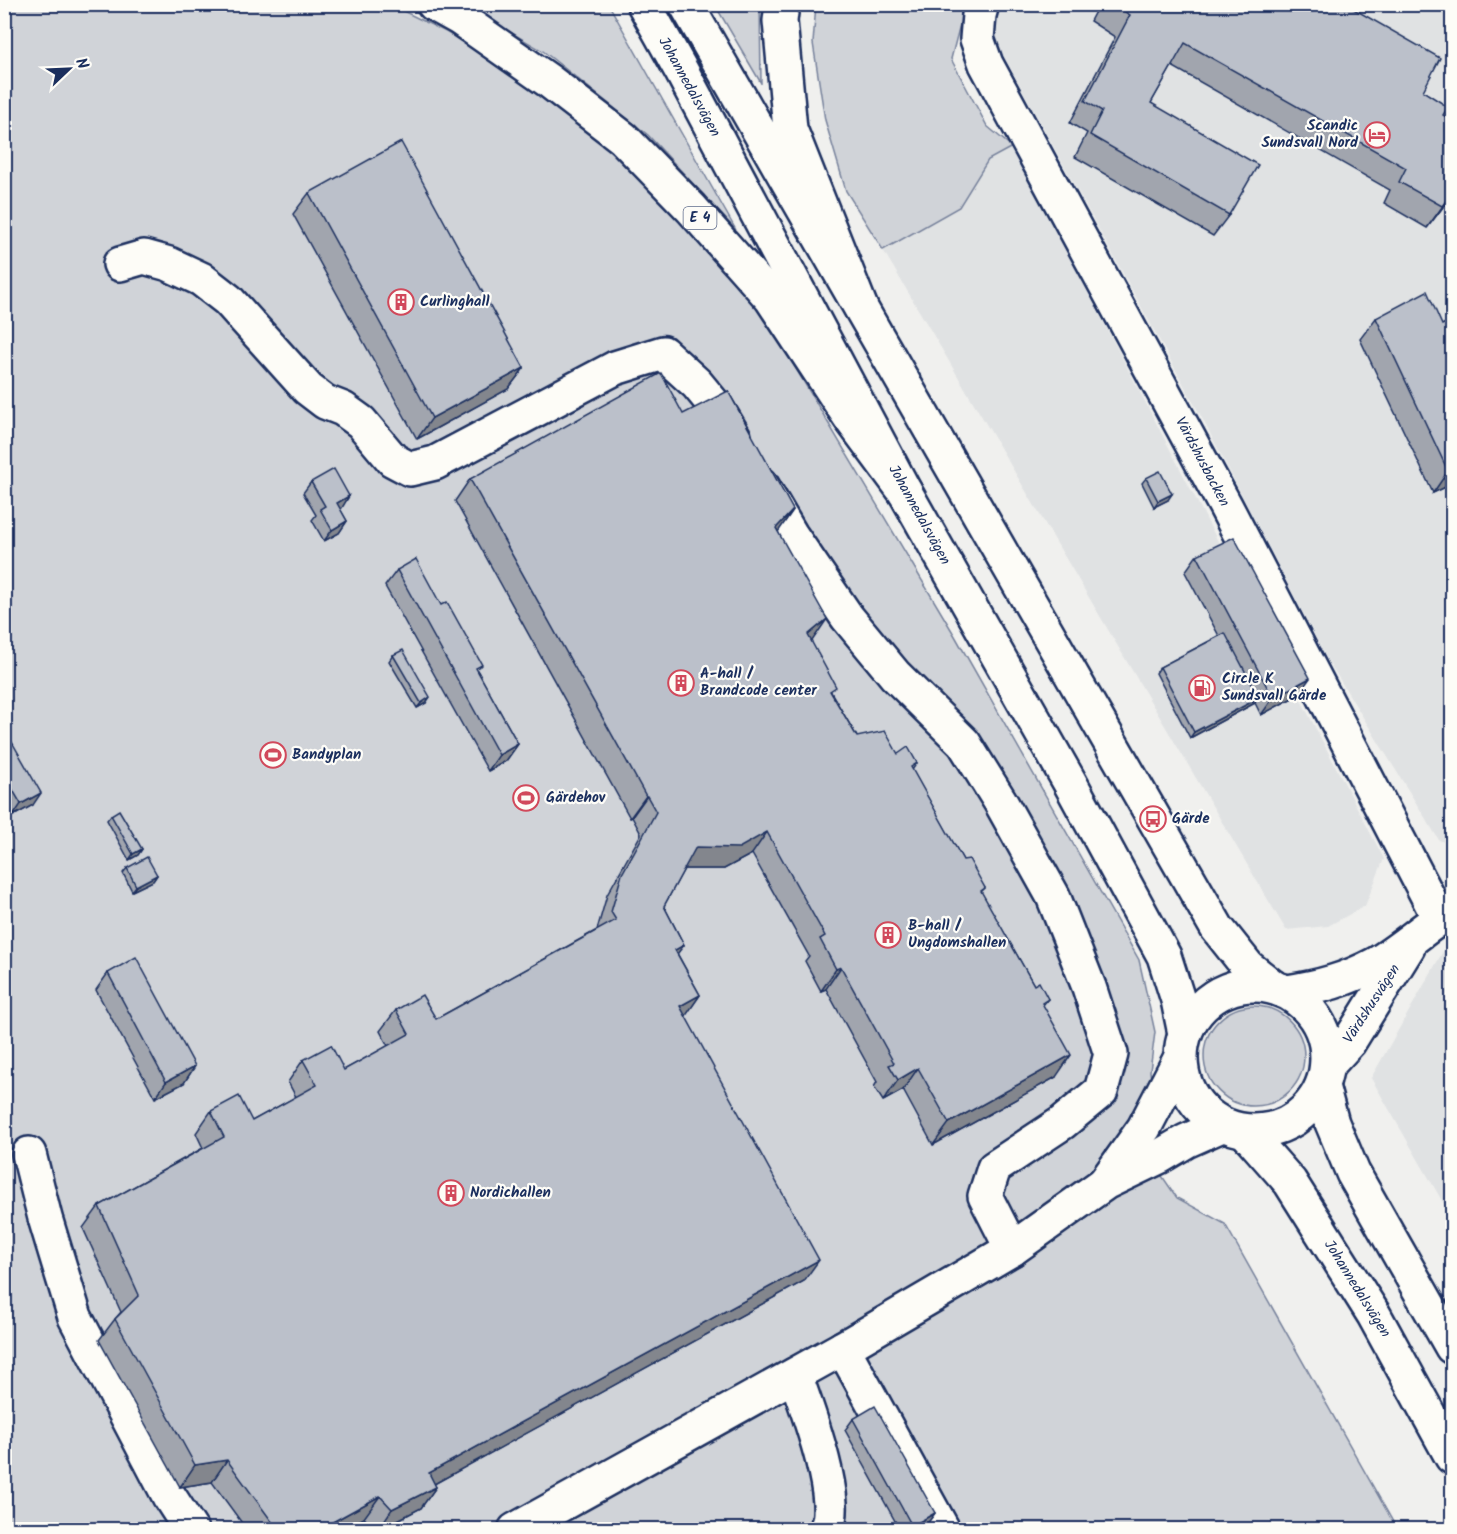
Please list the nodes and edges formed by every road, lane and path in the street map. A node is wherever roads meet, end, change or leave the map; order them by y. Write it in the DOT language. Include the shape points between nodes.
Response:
graph roads {
  1 [pos="434,4"];
  2 [pos="644,4"];
  3 [pos="686,4"];
  4 [pos="782,4"];
  5 [pos="982,4"];
  6 [pos="120,264"];
  7 [pos="861,308"];
  8 [pos="906,492"];
  9 [pos="1446,914"];
  10 [pos="1414,938"];
  11 [pos="1280,990"];
  12 [pos="1182,1044"];
  13 [pos="1324,1076"];
  14 [pos="1234,1128"];
  15 [pos="29,1154"];
  16 [pos="1106,1183"];
  17 [pos="1012,1249"];
  18 [pos="1452,1347"];
  19 [pos="843,1348"];
  20 [pos="795,1374"];
  21 [pos="1452,1457"];
  22 [pos="191,1530"];
  23 [pos="515,1530"];
  24 [pos="825,1530"];
  25 [pos="943,1530"];
  1 -- 8 [label="main road, E 4" via="549,81 623,138 691,208 771,298 851,419"];
  2 -- 8 [label="main road, Johannedalsvägen"];
  3 -- 7 [label="main road"];
  4 -- 7 [label="main road" via="780,21 790,129"];
  5 -- 9 [label="main road, Värdshusbacken" via="977,39 986,64"];
  6 -- 17 [label="main road" via="144,257 201,279 228,300 308,389 361,422 393,460 410,469 435,463 615,368 663,353 697,384 716,407 791,535 847,617 895,675 964,743 1053,896 1089,987 1111,1054 1101,1091 1062,1123 994,1168 985,1196"];
  7 -- 11 [label="main road" via="1217,928 1248,967"];
  8 -- 12 [label="main road, Johannedalsvägen" via="1164,956 1178,1000"];
  9 -- 10 [label="main road, Värdshusvägen"];
  10 -- 11 [label="main road, Värdshusvägen" via="1347,978 1322,987"];
  10 -- 13 [label="main road, Värdshusvägen"];
  11 -- 12 [label="main road" via="1260,984 1233,987 1216,994 1194,1015"];
  11 -- 13 [label="main road" via="1305,1005 1319,1023 1326,1042"];
  12 -- 14 [label="main road" via="1182,1073 1193,1099 1202,1110"];
  12 -- 16 [label="main road" via="1144,1128"];
  13 -- 14 [label="main road" via="1315,1099 1296,1119 1267,1131"];
  13 -- 18 [label="main road" via="1332,1123 1353,1173"];
  14 -- 16 [label="main road" via="1186,1141"];
  14 -- 21 [label="main road, Johannedalsvägen" via="1290,1182 1374,1315"];
  15 -- 22 [label="main road" via="75,1317 169,1497"];
  16 -- 17 [label="main road"];
  17 -- 19 [label="main road"];
  19 -- 20 [label="main road"];
  19 -- 25 [label="main road"];
  20 -- 23 [label="main road"];
  20 -- 24 [label="main road" via="826,1475 831,1509"];
}
